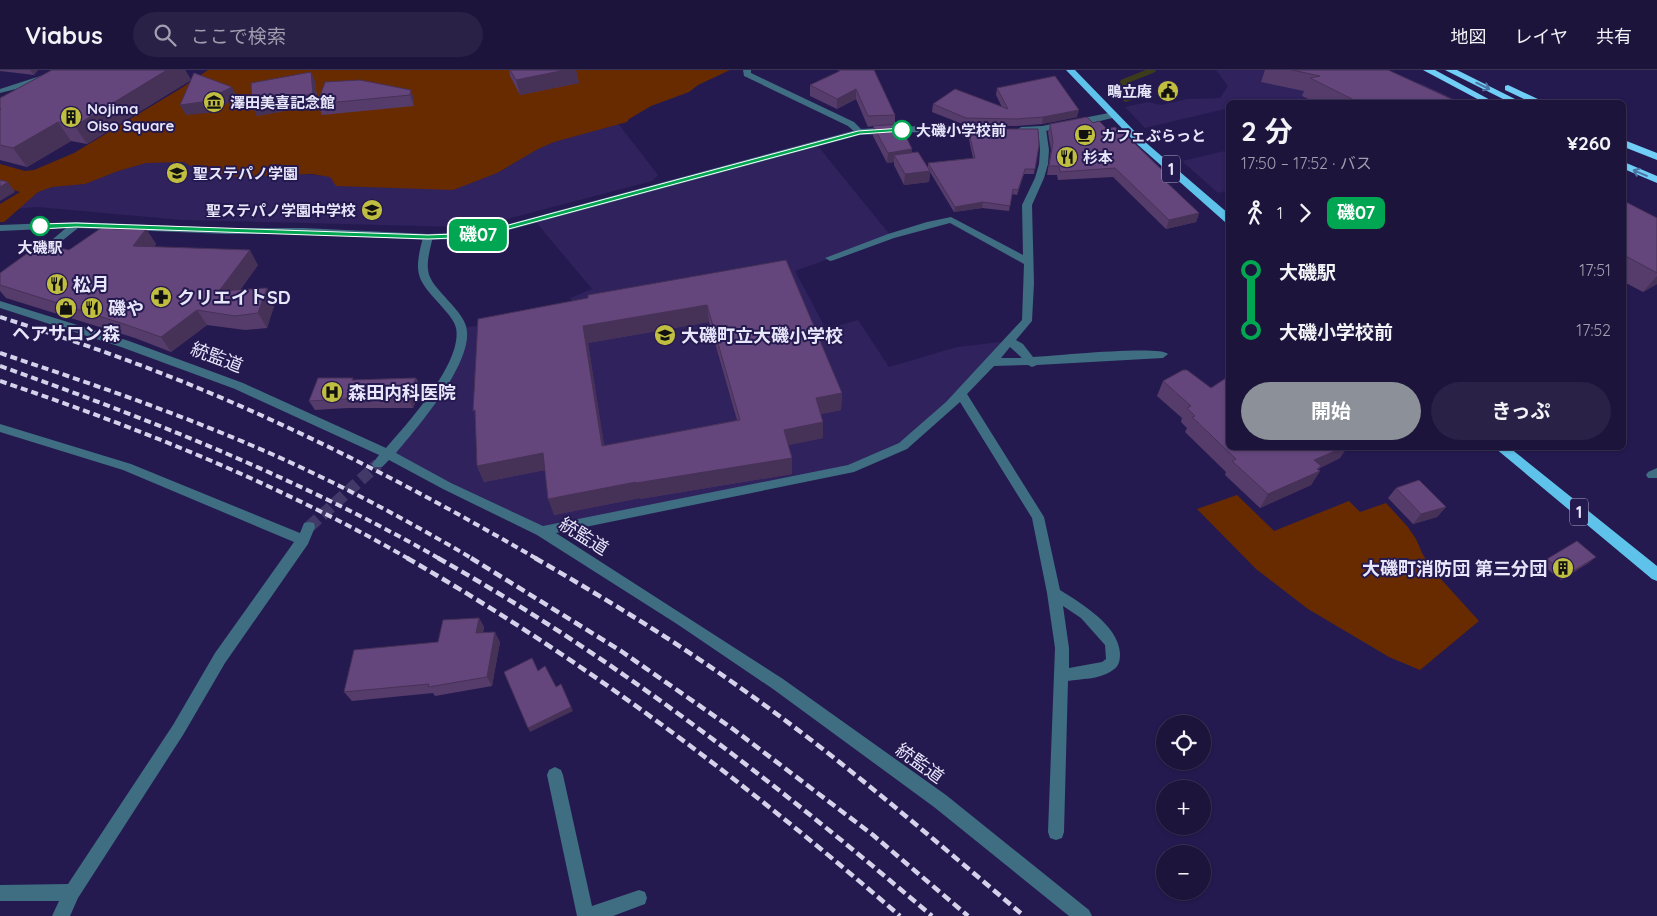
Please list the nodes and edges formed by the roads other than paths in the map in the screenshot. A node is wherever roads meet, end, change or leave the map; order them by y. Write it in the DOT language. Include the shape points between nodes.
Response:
graph roads {
  1 [pos="66,70"];
  2 [pos="747,70"];
  3 [pos="1070,70"];
  4 [pos="1450,70"];
  5 [pos="1473,70"];
  6 [pos="1432,72"];
  7 [pos="0,91"];
  8 [pos="1485,100"];
  9 [pos="1512,100"];
  10 [pos="1533,100"];
  11 [pos="1114,115"];
  12 [pos="1042,129"];
  13 [pos="995,130"];
  14 [pos="1015,131"];
  15 [pos="860,132"];
  16 [pos="1626,144"];
  17 [pos="1626,153"];
  18 [pos="1657,157"];
  19 [pos="1626,166"];
  20 [pos="1657,166"];
  21 [pos="1657,180"];
  22 [pos="1226,217"];
  23 [pos="76,225"];
  24 [pos="0,228"];
  25 [pos="428,237"];
  26 [pos="830,258"];
  27 [pos="29,262"];
  28 [pos="1028,262"];
  29 [pos="0,304"];
  30 [pos="1009,341"];
  31 [pos="1163,354"];
  32 [pos="991,362"];
  33 [pos="1032,363"];
  34 [pos="960,393"];
  35 [pos="0,428"];
  36 [pos="1504,450"];
  37 [pos="383,459"];
  38 [pos="542,531"];
  39 [pos="1657,576"];
  40 [pos="1054,593"];
  41 [pos="1061,676"];
  42 [pos="555,776"];
  43 [pos="1056,832"];
  44 [pos="72,892"];
  45 [pos="0,893"];
  46 [pos="639,898"];
  47 [pos="61,916"];
  48 [pos="587,916"];
  49 [pos="1083,916"];
  1 -- 7 [label="street"];
  2 -- 15 [label="street" via="747,74 851,124"];
  3 -- 11 [label="highway, 1"];
  4 -- 9 [label="highway, one-way"];
  5 -- 10 [label="highway"];
  6 -- 8 [label="highway"];
  11 -- 12 [label="street"];
  11 -- 22 [label="highway, 1"];
  12 -- 14 [label="street"];
  12 -- 28 [label="street" via="1044,159 1038,183 1029,194 1027,205"];
  13 -- 15 [label="street"];
  15 -- 25 [label="street" via="495,231 471,236"];
  16 -- 18 [label="highway"];
  17 -- 20 [label="highway"];
  21 -- 19 [label="highway, one-way"];
  23 -- 24 [label="street"];
  23 -- 25 [label="street"];
  23 -- 27 [label="street"];
  25 -- 37 [label="street" via="423,255 423,276 451,308 461,328 462,345 440,388"];
  26 -- 28 [label="street" via="891,236 951,220"];
  28 -- 30 [label="street" via="1027,321"];
  29 -- 37 [label="street, 統監道" via="125,344 239,386"];
  30 -- 32 [label="street"];
  30 -- 33 [label="street" via="1019,347"];
  31 -- 33 [label="street" via="1110,355"];
  32 -- 33 [label="street"];
  32 -- 34 [label="street"];
  34 -- 38 [label="street" via="903,446 850,469"];
  34 -- 40 [label="street" via="1038,517"];
  35 -- 44 [label="street" via="127,467 306,534 220,658 178,730"];
  36 -- 39 [label="highway, 1"];
  37 -- 38 [label="street, 統監道"];
  38 -- 49 [label="street, 統監道" via="778,684 940,801"];
  40 -- 41 [label="street" via="1062,648"];
  40 -- 41 [label="street" via="1086,614 1112,643 1113,662 1105,668"];
  41 -- 43 [label="street"];
  42 -- 48 [label="street"];
  44 -- 45 [label="street"];
  44 -- 47 [label="street"];
  46 -- 48 [label="street"];
}
